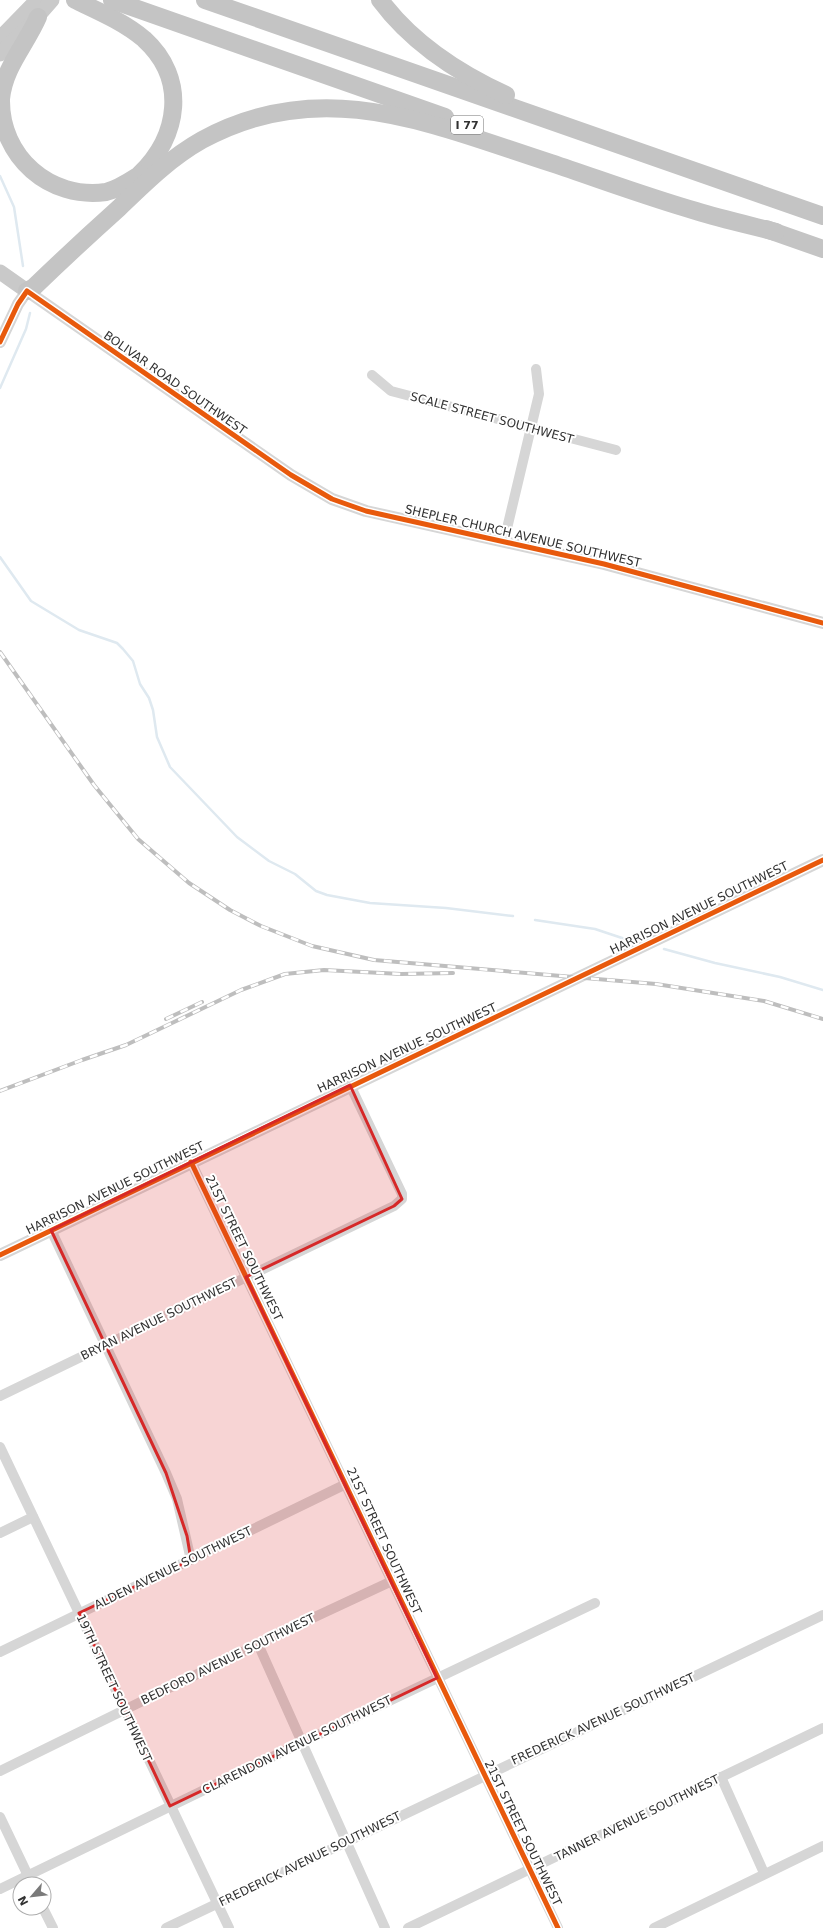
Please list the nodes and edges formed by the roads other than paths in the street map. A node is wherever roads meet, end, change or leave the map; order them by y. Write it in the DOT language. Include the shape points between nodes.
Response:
graph roads {
  1 [pos="52,0"];
  2 [pos="74,0"];
  3 [pos="112,0"];
  4 [pos="205,0"];
  5 [pos="380,0"];
  6 [pos="34,10"];
  7 [pos="0,38"];
  8 [pos="0,54"];
  9 [pos="141,174"];
  10 [pos="731,184"];
  11 [pos="823,216"];
  12 [pos="776,232"];
  13 [pos="823,249"];
  14 [pos="0,272"];
  15 [pos="27,292"];
  16 [pos="1,337"];
  17 [pos="536,369"];
  18 [pos="372,375"];
  19 [pos="532,429"];
  20 [pos="616,450"];
  21 [pos="313,489"];
  22 [pos="504,541"];
  23 [pos="823,623"];
  24 [pos="823,860"];
  25 [pos="350,1085"];
  26 [pos="191,1162"];
  27 [pos="51,1230"];
  28 [pos="0,1255"];
  29 [pos="246,1277"];
  30 [pos="106,1345"];
  31 [pos="0,1396"];
  32 [pos="0,1447"];
  33 [pos="346,1484"];
  34 [pos="33,1518"];
  35 [pos="0,1533"];
  36 [pos="191,1560"];
  37 [pos="392,1581"];
  38 [pos="595,1603"];
  39 [pos="79,1613"];
  40 [pos="823,1615"];
  41 [pos="258,1644"];
  42 [pos="0,1652"];
  43 [pos="437,1678"];
  44 [pos="125,1710"];
  45 [pos="823,1728"];
  46 [pos="303,1742"];
  47 [pos="0,1771"];
  48 [pos="485,1775"];
  49 [pos="721,1777"];
  50 [pos="170,1806"];
  51 [pos="0,1817"];
  52 [pos="348,1841"];
  53 [pos="823,1846"];
  54 [pos="530,1870"];
  55 [pos="764,1873"];
  56 [pos="28,1876"];
  57 [pos="38,1876"];
  58 [pos="12,1885"];
  59 [pos="0,1889"];
  60 [pos="218,1903"];
  61 [pos="47,1916"];
  62 [pos="53,1928"];
  63 [pos="166,1928"];
  64 [pos="229,1928"];
  65 [pos="385,1928"];
  66 [pos="408,1928"];
  67 [pos="558,1928"];
  68 [pos="654,1928"];
  1 -- 6 [label="main road"];
  2 -- 9 [label="highway" via="137,34 156,54 168,75 173,98 170,128 160,150"];
  3 -- 12 [label="highway, I 77"];
  4 -- 10 [label="highway, I 77"];
  5 -- 10 [label="highway" via="419,42 454,67 484,84 532,106 700,167"];
  6 -- 7 [label="main road"];
  6 -- 8 [label="main road"];
  6 -- 9 [label="highway" via="31,34 14,59 3,87 1,117 8,141 20,161 38,178 72,191 106,192 123,186"];
  9 -- 15 [label="highway" via="37,272 30,280"];
  10 -- 11 [label="highway, I 77"];
  12 -- 13 [label="highway, I 77"];
  12 -- 15 [label="highway" via="696,211 415,120 360,109 308,108 251,119 211,135 190,147 158,171"];
  14 -- 15 [label="main road, BOLIVAR ROAD SOUTHWEST"];
  15 -- 16 [label="street"];
  15 -- 21 [label="street, BOLIVAR ROAD SOUTHWEST"];
  17 -- 19 [label="street" via="539,394"];
  18 -- 19 [label="street, SCALE STREET SOUTHWEST" via="391,391"];
  19 -- 20 [label="street, SCALE STREET SOUTHWEST"];
  19 -- 22 [label="street"];
  21 -- 22 [label="street, SHEPLER CHURCH AVENUE SOUTHWEST" via="345,504 366,510"];
  22 -- 23 [label="street, SHEPLER CHURCH AVENUE SOUTHWEST" via="631,571"];
  24 -- 25 [label="street, HARRISON AVENUE SOUTHWEST"];
  25 -- 26 [label="street, HARRISON AVENUE SOUTHWEST"];
  25 -- 29 [label="street, BRYAN AVENUE SOUTHWEST" via="402,1198 394,1206"];
  26 -- 27 [label="street, HARRISON AVENUE SOUTHWEST"];
  26 -- 29 [label="street, 21ST STREET SOUTHWEST"];
  27 -- 28 [label="street, HARRISON AVENUE SOUTHWEST"];
  27 -- 30 [label="street"];
  29 -- 30 [label="street, BRYAN AVENUE SOUTHWEST"];
  29 -- 33 [label="street, 21ST STREET SOUTHWEST"];
  30 -- 31 [label="street, BRYAN AVENUE SOUTHWEST"];
  30 -- 36 [label="street" via="177,1499"];
  32 -- 34 [label="street, 19TH STREET SOUTHWEST"];
  33 -- 36 [label="street, ALDEN AVENUE SOUTHWEST"];
  33 -- 37 [label="street, 21ST STREET SOUTHWEST"];
  34 -- 35 [label="street"];
  34 -- 39 [label="street, 19TH STREET SOUTHWEST"];
  36 -- 39 [label="street, ALDEN AVENUE SOUTHWEST"];
  37 -- 41 [label="street, BEDFORD AVENUE SOUTHWEST"];
  37 -- 43 [label="street, 21ST STREET SOUTHWEST"];
  38 -- 43 [label="street, CLARENDON AVENUE SOUTHWEST"];
  39 -- 42 [label="street, ALDEN AVENUE SOUTHWEST"];
  39 -- 44 [label="street, 19TH STREET SOUTHWEST"];
  40 -- 48 [label="street, FREDERICK AVENUE SOUTHWEST"];
  41 -- 44 [label="street, BEDFORD AVENUE SOUTHWEST"];
  41 -- 46 [label="street"];
  43 -- 46 [label="street, CLARENDON AVENUE SOUTHWEST"];
  43 -- 48 [label="street, 21ST STREET SOUTHWEST"];
  44 -- 47 [label="street, BEDFORD AVENUE SOUTHWEST"];
  44 -- 50 [label="street, 19TH STREET SOUTHWEST"];
  45 -- 49 [label="street, TANNER AVENUE SOUTHWEST"];
  46 -- 50 [label="street, CLARENDON AVENUE SOUTHWEST"];
  46 -- 52 [label="street"];
  48 -- 52 [label="street, FREDERICK AVENUE SOUTHWEST"];
  48 -- 54 [label="street, 21ST STREET SOUTHWEST"];
  49 -- 54 [label="street, TANNER AVENUE SOUTHWEST"];
  49 -- 55 [label="street"];
  50 -- 57 [label="street, CLARENDON AVENUE SOUTHWEST"];
  50 -- 60 [label="street, 19TH STREET SOUTHWEST"];
  51 -- 56 [label="street"];
  52 -- 60 [label="street, FREDERICK AVENUE SOUTHWEST"];
  52 -- 65 [label="street"];
  53 -- 55 [label="street"];
  54 -- 66 [label="street, TANNER AVENUE SOUTHWEST"];
  54 -- 67 [label="street, 21ST STREET SOUTHWEST"];
  55 -- 68 [label="street"];
  58 -- 59 [label="street, CLARENDON AVENUE SOUTHWEST"];
  60 -- 63 [label="street, FREDERICK AVENUE SOUTHWEST"];
  60 -- 64 [label="street, 19TH STREET SOUTHWEST"];
  61 -- 62 [label="street"];
}
